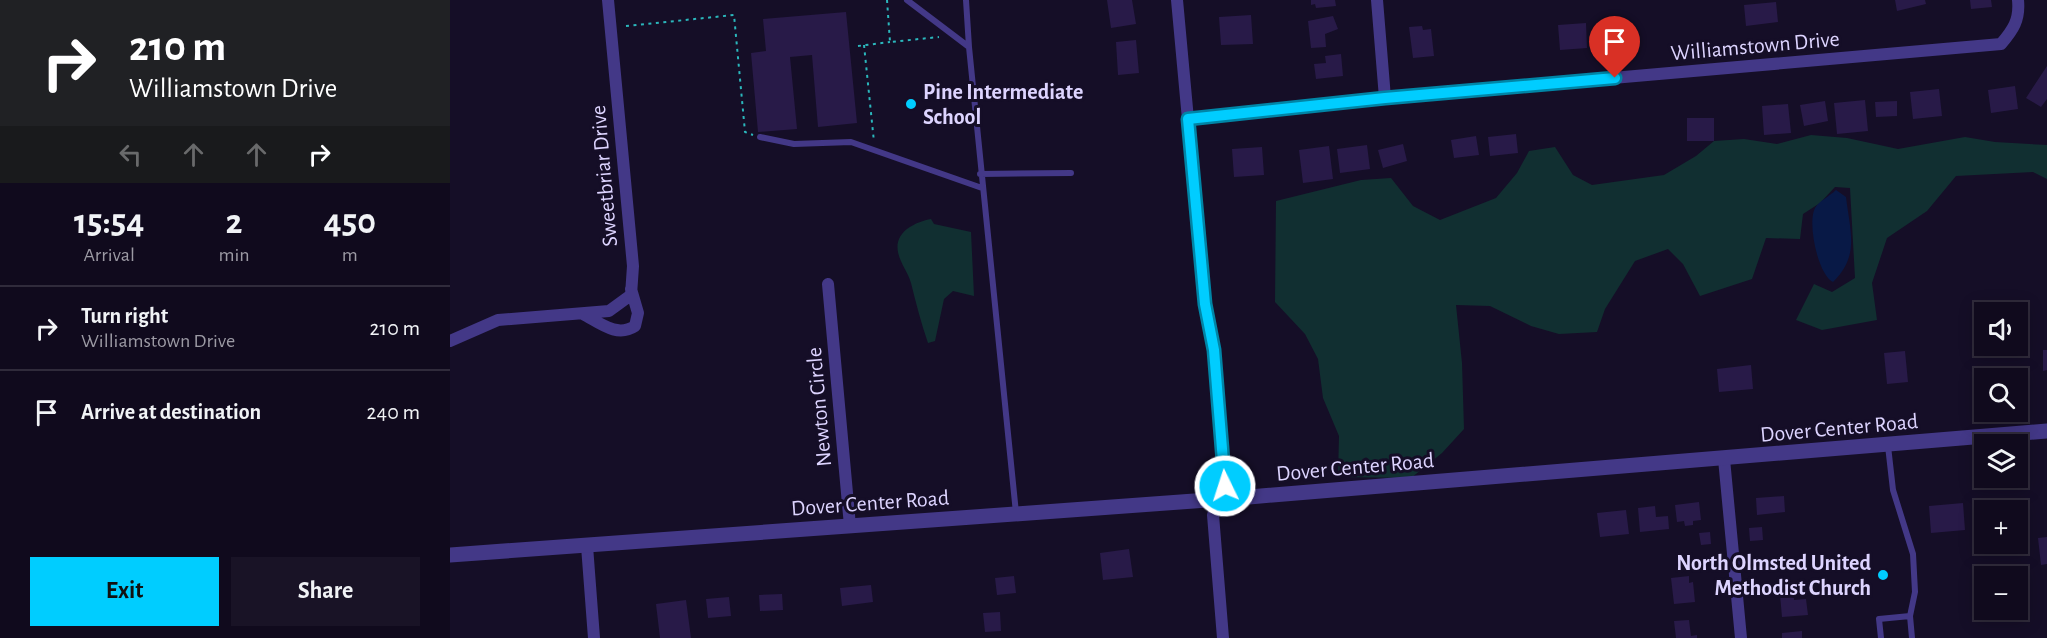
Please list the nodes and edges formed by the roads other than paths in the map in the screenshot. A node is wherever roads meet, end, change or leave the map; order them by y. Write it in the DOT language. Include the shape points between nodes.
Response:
graph roads {
  1 [pos="608,0"];
  2 [pos="907,0"];
  3 [pos="966,0"];
  4 [pos="1177,0"];
  5 [pos="1377,0"];
  6 [pos="2019,6"];
  7 [pos="969,47"];
  8 [pos="1385,98"];
  9 [pos="1188,119"];
  10 [pos="760,137"];
  11 [pos="1071,172"];
  12 [pos="980,174"];
  13 [pos="982,188"];
  14 [pos="828,284"];
  15 [pos="631,289"];
  16 [pos="583,314"];
  17 [pos="450,341"];
  18 [pos="2047,431"];
  19 [pos="1888,445"];
  20 [pos="1724,459"];
  21 [pos="1219,499"];
  22 [pos="1016,514"];
  23 [pos="850,526"];
  24 [pos="587,546"];
  25 [pos="450,555"];
  26 [pos="1910,616"];
  27 [pos="594,638"];
  28 [pos="1223,638"];
  29 [pos="1741,638"];
  30 [pos="1881,638"];
  31 [pos="1912,638"];
  1 -- 15 [label="street, Sweetbriar Drive" via="633,266"];
  2 -- 7 [label="lane"];
  3 -- 7 [label="lane"];
  4 -- 9 [label="street"];
  5 -- 8 [label="street"];
  6 -- 8 [label="street, Williamstown Drive" via="2015,28 2001,44"];
  7 -- 12 [label="lane"];
  8 -- 9 [label="street, Williamstown Drive"];
  9 -- 21 [label="street" via="1223,445 1225,486"];
  10 -- 13 [label="lane" via="794,144 851,141"];
  11 -- 12 [label="lane"];
  12 -- 13 [label="lane"];
  13 -- 22 [label="lane"];
  14 -- 23 [label="street, Newton Circle"];
  15 -- 16 [label="street" via="631,295 609,311"];
  15 -- 16 [label="street, Sweetbriar Drive" via="638,313 635,326 627,331 620,332"];
  16 -- 17 [label="street" via="498,320"];
  18 -- 19 [label="street, Dover Center Road"];
  19 -- 20 [label="street, Dover Center Road"];
  19 -- 26 [label="lane" via="1893,490 1913,554 1915,592"];
  20 -- 21 [label="street, Dover Center Road"];
  20 -- 29 [label="street"];
  21 -- 22 [label="street, Dover Center Road"];
  21 -- 28 [label="street" via="1213,515"];
  22 -- 23 [label="street, Dover Center Road"];
  23 -- 24 [label="street, Dover Center Road"];
  24 -- 25 [label="street, Dover Center Road"];
  24 -- 27 [label="street"];
  26 -- 30 [label="lane" via="1879,619"];
  26 -- 31 [label="lane"];
}
